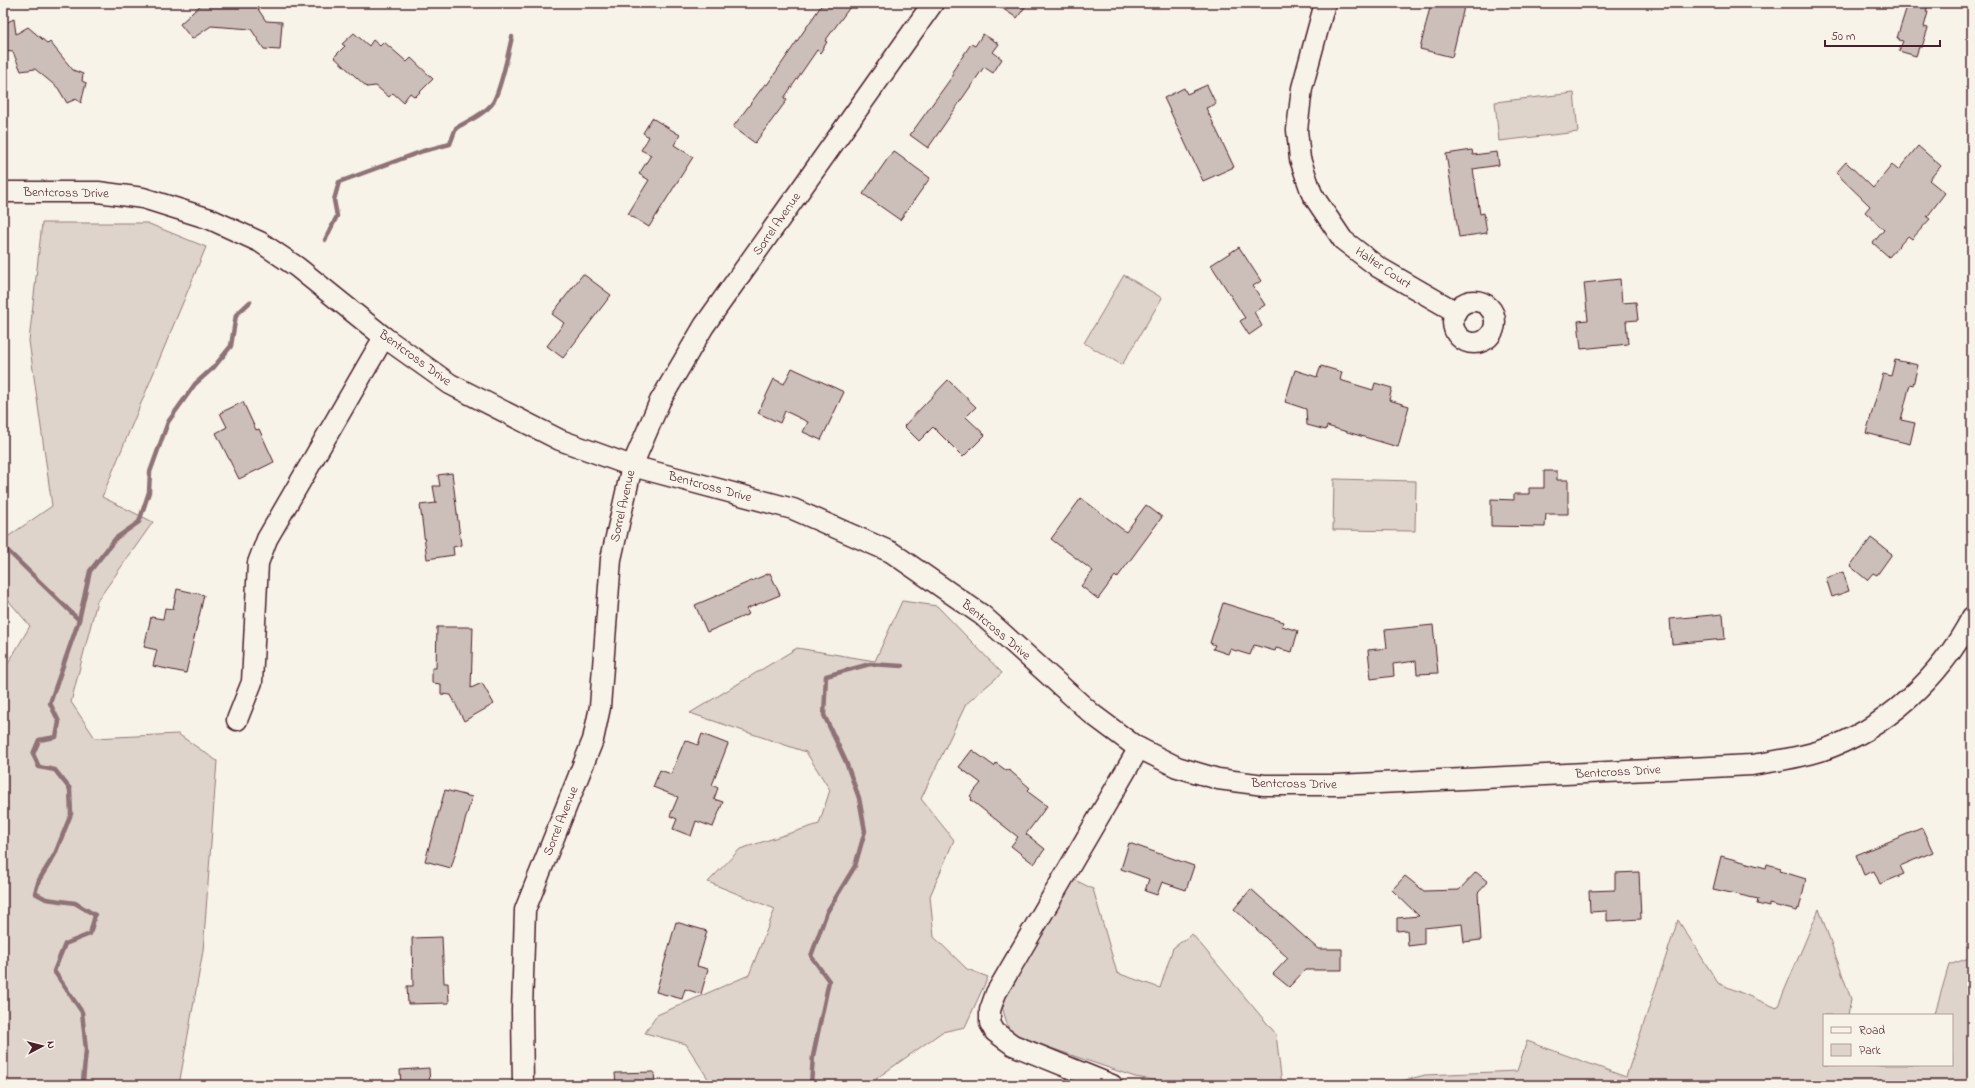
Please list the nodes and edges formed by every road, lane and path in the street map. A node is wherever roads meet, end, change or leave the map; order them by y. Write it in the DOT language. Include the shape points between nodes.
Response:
graph roads {
  1 [pos="933,3"];
  2 [pos="1325,3"];
  3 [pos="3,192"];
  4 [pos="1456,312"];
  5 [pos="384,337"];
  6 [pos="632,466"];
  7 [pos="1972,617"];
  8 [pos="237,720"];
  9 [pos="1139,748"];
  10 [pos="523,1085"];
  11 [pos="1112,1085"];
  1 -- 6 [label="street, Sorrel Avenue" via="704,326 660,402"];
  2 -- 4 [label="street, Halter Court" via="1302,88 1297,130 1300,159 1312,194 1343,240 1378,267"];
  3 -- 5 [label="street, Bentcross Drive" via="98,192 143,198 210,219 260,242 297,267"];
  5 -- 6 [label="street, Bentcross Drive" via="450,384 560,440"];
  5 -- 8 [label="street" via="265,545 258,563 252,682"];
  6 -- 9 [label="street, Bentcross Drive" via="793,509 891,552 982,615 1092,714"];
  6 -- 10 [label="street, Sorrel Avenue" via="611,559 600,707 594,740 525,910"];
  7 -- 9 [label="street, Bentcross Drive" via="1962,637 1927,682 1886,716 1853,737 1792,759 1752,765 1337,786 1264,785 1218,779 1177,767"];
  9 -- 11 [label="street" via="996,993 990,1010 990,1023 995,1032 1013,1045"];
}
